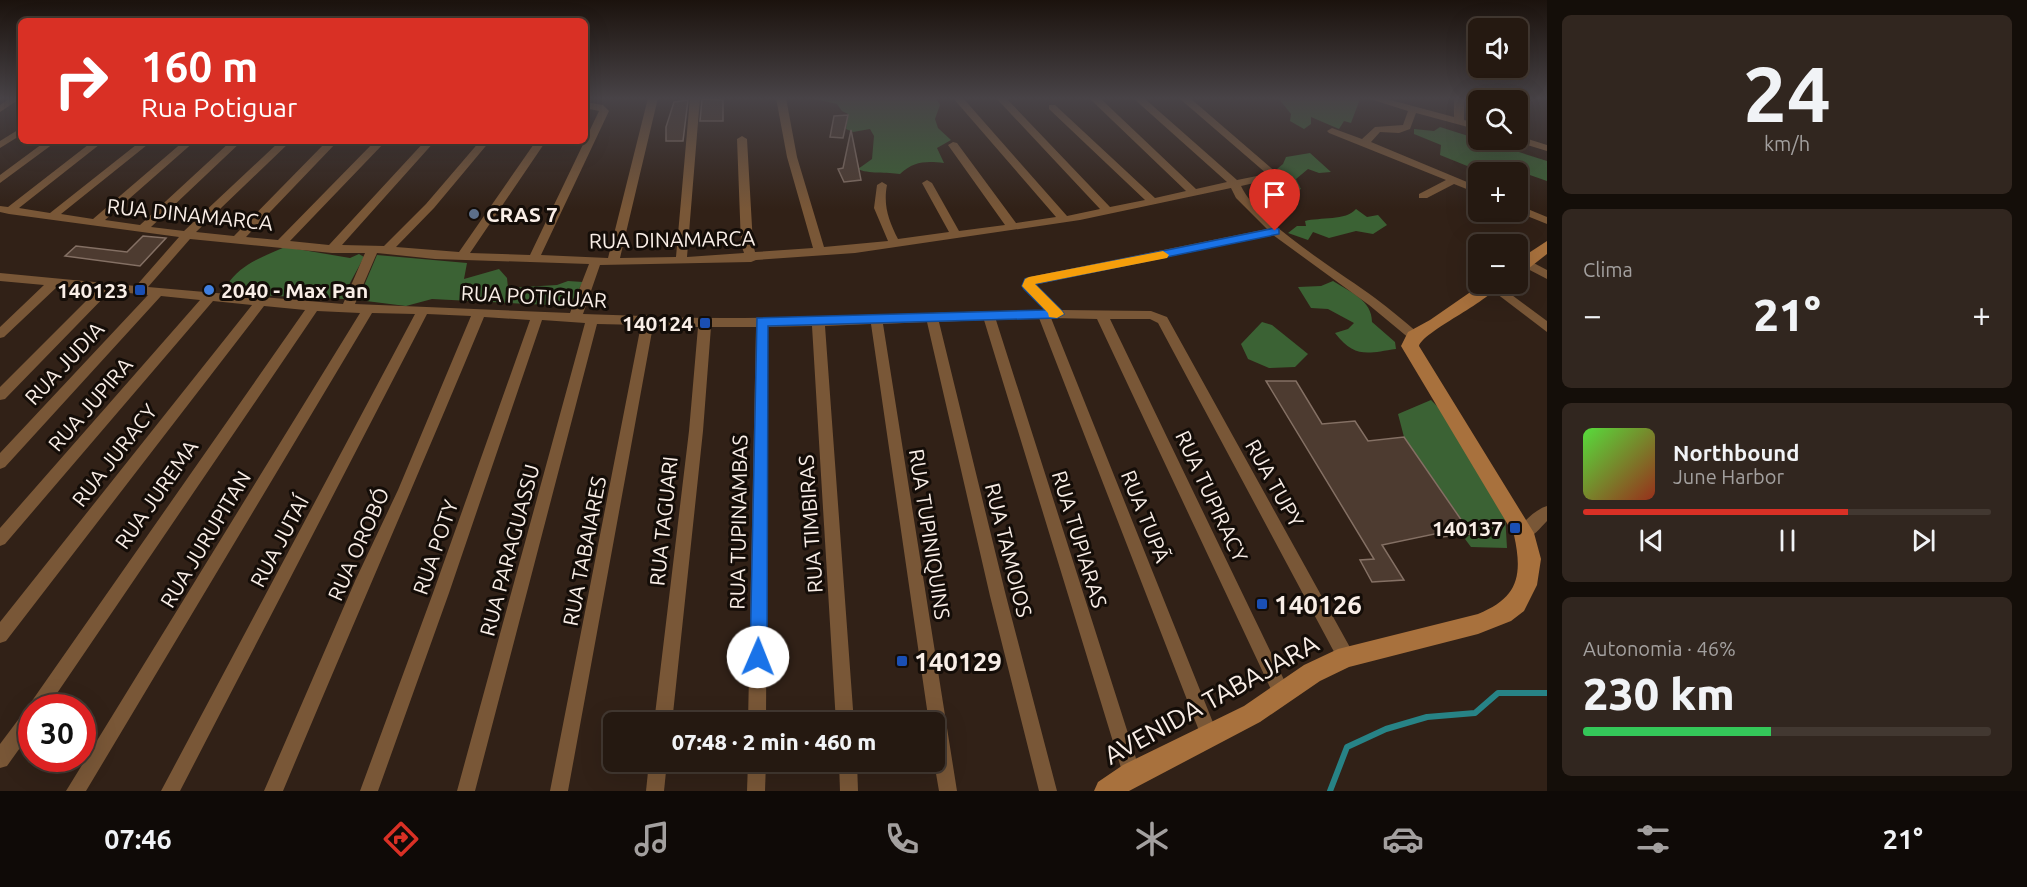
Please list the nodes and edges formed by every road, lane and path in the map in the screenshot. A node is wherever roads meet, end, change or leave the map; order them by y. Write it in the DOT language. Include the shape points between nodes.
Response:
graph roads {
  1 [pos="15,135"];
  2 [pos="593,135"];
  3 [pos="644,135"];
  4 [pos="692,135"];
  5 [pos="786,135"];
  6 [pos="990,135"];
  7 [pos="1036,135"];
  8 [pos="1082,135"];
  9 [pos="1133,135"];
  10 [pos="1180,135"];
  11 [pos="1228,135"];
  12 [pos="1343,135"];
  13 [pos="1372,135"];
  14 [pos="742,139"];
  15 [pos="1364,142"];
  16 [pos="1528,142"];
  17 [pos="48,144"];
  18 [pos="95,144"];
  19 [pos="143,144"];
  20 [pos="187,144"];
  21 [pos="234,144"];
  22 [pos="283,144"];
  23 [pos="330,144"];
  24 [pos="378,144"];
  25 [pos="427,144"];
  26 [pos="482,144"];
  27 [pos="539,144"];
  28 [pos="0,145"];
  29 [pos="953,145"];
  30 [pos="1547,148"];
  31 [pos="0,180"];
  32 [pos="1454,180"];
  33 [pos="927,183"];
  34 [pos="1234,183"];
  35 [pos="882,185"];
  36 [pos="1468,186"];
  37 [pos="1193,192"];
  38 [pos="1423,196"];
  39 [pos="1153,202"];
  40 [pos="4,210"];
  41 [pos="1107,211"];
  42 [pos="1528,212"];
  43 [pos="51,217"];
  44 [pos="1064,219"];
  45 [pos="1547,221"];
  46 [pos="95,223"];
  47 [pos="1013,227"];
  48 [pos="142,229"];
  49 [pos="1275,231"];
  50 [pos="955,234"];
  51 [pos="187,235"];
  52 [pos="237,240"];
  53 [pos="894,242"];
  54 [pos="281,244"];
  55 [pos="1547,246"];
  56 [pos="332,249"];
  57 [pos="373,249"];
  58 [pos="387,250"];
  59 [pos="820,252"];
  60 [pos="462,256"];
  61 [pos="534,258"];
  62 [pos="751,258"];
  63 [pos="1528,260"];
  64 [pos="596,261"];
  65 [pos="613,261"];
  66 [pos="681,261"];
  67 [pos="1528,267"];
  68 [pos="1547,275"];
  69 [pos="3,280"];
  70 [pos="54,283"];
  71 [pos="106,288"];
  72 [pos="138,291"];
  73 [pos="158,292"];
  74 [pos="1477,294"];
  75 [pos="1504,294"];
  76 [pos="211,296"];
  77 [pos="261,302"];
  78 [pos="314,307"];
  79 [pos="347,308"];
  80 [pos="369,308"];
  81 [pos="423,310"];
  82 [pos="479,313"];
  83 [pos="1050,314"];
  84 [pos="537,316"];
  85 [pos="989,316"];
  86 [pos="1102,316"];
  87 [pos="932,317"];
  88 [pos="575,318"];
  89 [pos="592,319"];
  90 [pos="876,319"];
  91 [pos="648,320"];
  92 [pos="762,322"];
  93 [pos="818,322"];
  94 [pos="705,323"];
  95 [pos="1547,328"];
  96 [pos="1168,329"];
  97 [pos="0,334"];
  98 [pos="1414,336"];
  99 [pos="0,395"];
  100 [pos="0,463"];
  101 [pos="1547,512"];
  102 [pos="1524,533"];
  103 [pos="0,540"];
  104 [pos="0,635"];
  105 [pos="1346,657"];
  106 [pos="46,694"];
  107 [pos="1282,694"];
  108 [pos="664,712"];
  109 [pos="757,712"];
  110 [pos="844,712"];
  111 [pos="18,734"];
  112 [pos="1209,735"];
  113 [pos="0,759"];
  114 [pos="657,772"];
  115 [pos="757,772"];
  116 [pos="848,772"];
  117 [pos="1132,774"];
  118 [pos="75,791"];
  119 [pos="170,791"];
  120 [pos="273,791"];
  121 [pos="369,791"];
  122 [pos="465,791"];
  123 [pos="559,791"];
  124 [pos="655,791"];
  125 [pos="756,791"];
  126 [pos="849,791"];
  127 [pos="948,791"];
  128 [pos="1048,791"];
  129 [pos="1107,791"];
  1 -- 28 [label="street"];
  2 -- 61 [label="street"];
  3 -- 65 [label="street"];
  4 -- 66 [label="street"];
  5 -- 59 [label="street"];
  6 -- 44 [label="street"];
  7 -- 41 [label="street"];
  8 -- 39 [label="street"];
  9 -- 37 [label="street"];
  10 -- 34 [label="street"];
  11 -- 34 [label="street, RUA DINAMARCA" via="1272,173 1269,178"];
  12 -- 15 [label="street"];
  13 -- 15 [label="street"];
  14 -- 62 [label="street"];
  15 -- 32 [label="street"];
  16 -- 30 [label="street"];
  17 -- 31 [label="street"];
  18 -- 40 [label="street"];
  19 -- 43 [label="street"];
  20 -- 46 [label="street"];
  21 -- 48 [label="street"];
  22 -- 51 [label="street"];
  23 -- 52 [label="street"];
  24 -- 54 [label="street"];
  25 -- 56 [label="street"];
  26 -- 58 [label="street"];
  27 -- 60 [label="street"];
  29 -- 47 [label="street"];
  32 -- 36 [label="street"];
  32 -- 38 [label="street"];
  33 -- 50 [label="street"];
  34 -- 37 [label="street, RUA DINAMARCA"];
  34 -- 49 [label="street" via="1240,196"];
  35 -- 53 [label="street" via="878,202 881,217"];
  37 -- 39 [label="street, RUA DINAMARCA"];
  39 -- 41 [label="street, RUA DINAMARCA"];
  40 -- 43 [label="street, RUA DINAMARCA"];
  41 -- 44 [label="street, RUA DINAMARCA"];
  42 -- 45 [label="street"];
  43 -- 46 [label="street, RUA DINAMARCA"];
  44 -- 47 [label="street, RUA DINAMARCA"];
  46 -- 48 [label="street, RUA DINAMARCA"];
  47 -- 50 [label="street, RUA DINAMARCA"];
  48 -- 51 [label="street, RUA DINAMARCA"];
  49 -- 83 [label="street" via="1029,281 1028,286"];
  49 -- 98 [label="street"];
  50 -- 53 [label="street, RUA DINAMARCA"];
  51 -- 52 [label="street, RUA DINAMARCA"];
  51 -- 72 [label="street"];
  52 -- 54 [label="street, RUA DINAMARCA"];
  53 -- 59 [label="street, RUA DINAMARCA"];
  54 -- 56 [label="street, RUA DINAMARCA"];
  55 -- 63 [label="street"];
  56 -- 57 [label="street, RUA DINAMARCA"];
  57 -- 58 [label="street, RUA DINAMARCA"];
  57 -- 79 [label="street"];
  58 -- 60 [label="street, RUA DINAMARCA"];
  59 -- 62 [label="street, RUA DINAMARCA"];
  60 -- 61 [label="street, RUA DINAMARCA"];
  61 -- 64 [label="street, RUA DINAMARCA"];
  62 -- 66 [label="street, RUA DINAMARCA"];
  64 -- 65 [label="street, RUA DINAMARCA"];
  64 -- 88 [label="street"];
  65 -- 66 [label="street, RUA DINAMARCA"];
  67 -- 68 [label="street"];
  69 -- 70 [label="street, RUA POTIGUAR"];
  70 -- 71 [label="street, RUA POTIGUAR"];
  70 -- 97 [label="street"];
  71 -- 72 [label="street, RUA POTIGUAR"];
  71 -- 99 [label="street"];
  72 -- 73 [label="street, RUA POTIGUAR"];
  73 -- 76 [label="street, RUA POTIGUAR"];
  73 -- 100 [label="street, RUA JUDIA"];
  74 -- 98 [label="street"];
  75 -- 95 [label="street"];
  76 -- 77 [label="street, RUA POTIGUAR"];
  76 -- 103 [label="street, RUA JUPIRA"];
  77 -- 78 [label="street, RUA POTIGUAR"];
  77 -- 104 [label="street, RUA JURACY"];
  78 -- 79 [label="street, RUA POTIGUAR"];
  78 -- 106 [label="street, RUA JUREMA"];
  79 -- 80 [label="street, RUA POTIGUAR"];
  80 -- 81 [label="street, RUA POTIGUAR"];
  80 -- 118 [label="street, RUA JURUPITAN"];
  81 -- 82 [label="street, RUA POTIGUAR"];
  81 -- 119 [label="street, RUA JUTAÍ"];
  82 -- 84 [label="street, RUA POTIGUAR"];
  82 -- 120 [label="street, RUA OROBÓ"];
  83 -- 85 [label="street, RUA POTIGUAR"];
  83 -- 86 [label="street, RUA POTIGUAR"];
  83 -- 112 [label="street, RUA TUPÃ"];
  84 -- 88 [label="street, RUA POTIGUAR"];
  84 -- 121 [label="street, RUA POTY"];
  85 -- 87 [label="street, RUA POTIGUAR"];
  85 -- 117 [label="street, RUA TUPIARAS"];
  86 -- 96 [label="street, RUA POTIGUAR" via="1151,315 1163,320"];
  86 -- 107 [label="street, RUA TUPIRACY"];
  87 -- 90 [label="street, RUA POTIGUAR"];
  87 -- 128 [label="street, RUA TAMOIOS"];
  88 -- 89 [label="street, RUA POTIGUAR"];
  89 -- 91 [label="street, RUA POTIGUAR"];
  89 -- 122 [label="street, RUA PARAGUASSU"];
  90 -- 93 [label="street, RUA POTIGUAR"];
  90 -- 127 [label="street, RUA TUPINIQUINS"];
  91 -- 94 [label="street, RUA POTIGUAR"];
  91 -- 123 [label="street, RUA TABAIARES"];
  92 -- 93 [label="street, RUA POTIGUAR"];
  92 -- 94 [label="street, RUA POTIGUAR"];
  92 -- 109 [label="street, RUA TUPINAMBAS"];
  93 -- 110 [label="street, RUA TIMBIRAS"];
  94 -- 108 [label="street, RUA TAGUARI"];
  96 -- 105 [label="street, RUA TUPY"];
  98 -- 102 [label="street" via="1410,346 1418,362"];
  101 -- 102 [label="street"];
  102 -- 105 [label="street, AVENIDA TABAJARA" via="1530,559 1526,585 1516,604 1503,614 1478,624"];
  105 -- 107 [label="street, AVENIDA TABAJARA" via="1312,673"];
  107 -- 112 [label="street, AVENIDA TABAJARA"];
  111 -- 113 [label="street"];
  112 -- 117 [label="street, AVENIDA TABAJARA"];
  114 -- 124 [label="street"];
  115 -- 125 [label="street"];
  116 -- 126 [label="street"];
  117 -- 129 [label="street, AVENIDA TABAJARA"];
}
